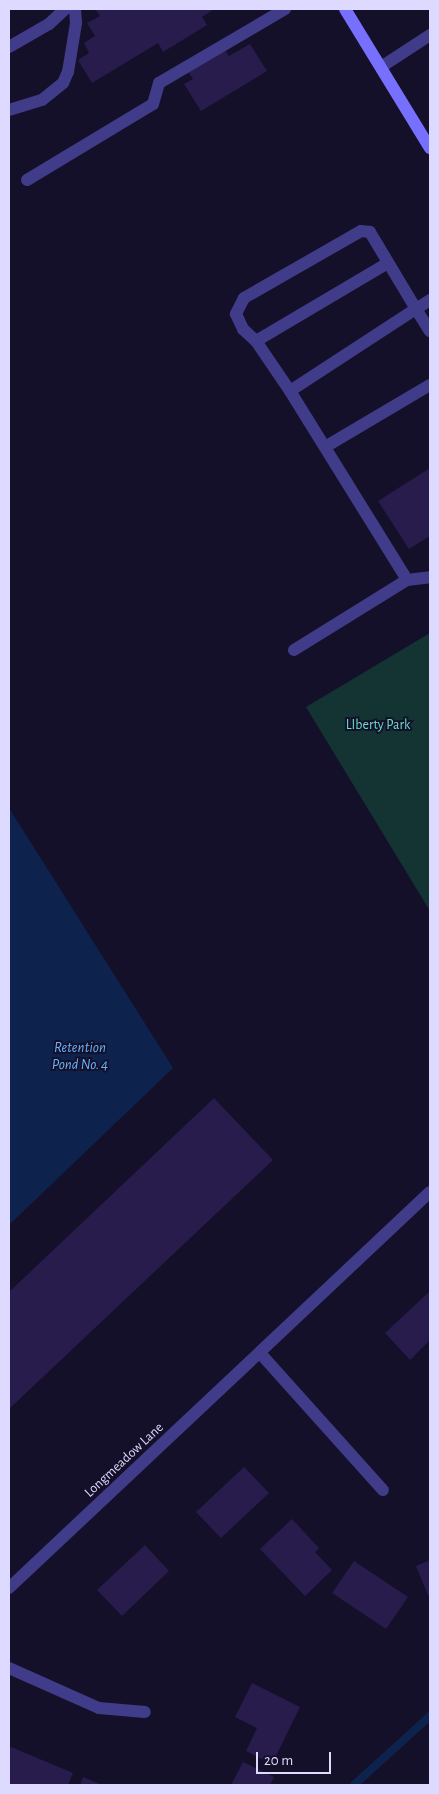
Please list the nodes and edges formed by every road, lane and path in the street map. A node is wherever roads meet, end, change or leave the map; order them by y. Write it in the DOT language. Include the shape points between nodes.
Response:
graph roads {
  1 [pos="65,9"];
  2 [pos="75,9"];
  3 [pos="285,9"];
  4 [pos="345,9"];
  5 [pos="430,35"];
  6 [pos="9,47"];
  7 [pos="381,67"];
  8 [pos="9,110"];
  9 [pos="430,148"];
  10 [pos="28,180"];
  11 [pos="388,263"];
  12 [pos="430,300"];
  13 [pos="416,309"];
  14 [pos="430,331"];
  15 [pos="256,341"];
  16 [pos="430,385"];
  17 [pos="290,391"];
  18 [pos="325,447"];
  19 [pos="430,577"];
  20 [pos="408,580"];
  21 [pos="294,650"];
  22 [pos="430,1192"];
  23 [pos="260,1353"];
  24 [pos="383,1490"];
  25 [pos="9,1588"];
  26 [pos="9,1668"];
  27 [pos="145,1712"];
  1 -- 6 [label="street" via="49,24"];
  2 -- 8 [label="street" via="76,23 63,84 42,100"];
  3 -- 10 [label="street" via="159,84 152,104"];
  4 -- 7 [label="main road"];
  5 -- 7 [label="street"];
  7 -- 9 [label="main road"];
  11 -- 13 [label="street"];
  11 -- 15 [label="street"];
  11 -- 15 [label="street" via="370,232 361,231 244,298 236,314 243,329"];
  12 -- 13 [label="street"];
  13 -- 14 [label="street"];
  13 -- 17 [label="street"];
  15 -- 17 [label="street"];
  16 -- 18 [label="street"];
  17 -- 18 [label="street"];
  18 -- 20 [label="street"];
  19 -- 20 [label="street"];
  20 -- 21 [label="street"];
  22 -- 23 [label="street, Longmeadow Lane"];
  23 -- 24 [label="street"];
  23 -- 25 [label="street, Longmeadow Lane"];
  26 -- 27 [label="street" via="98,1708"];
}
